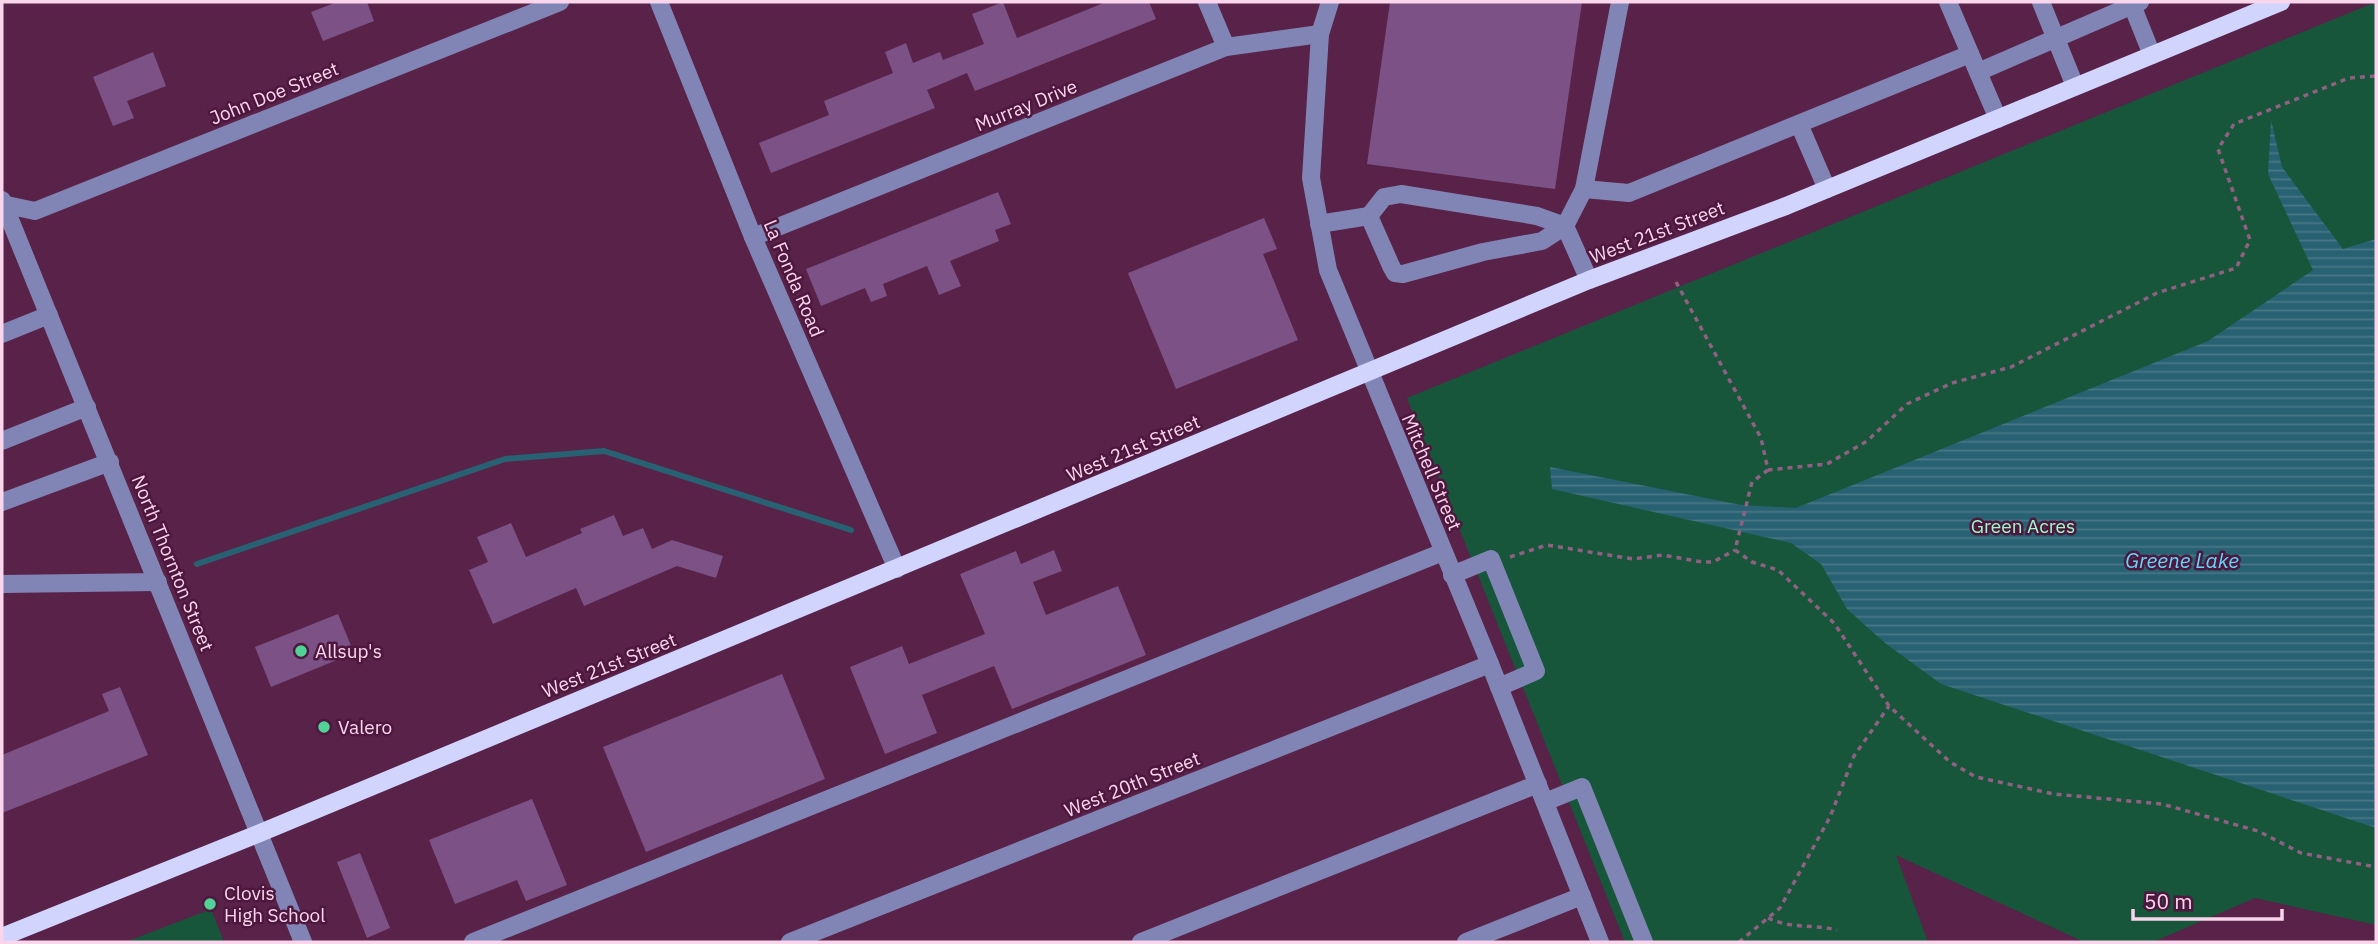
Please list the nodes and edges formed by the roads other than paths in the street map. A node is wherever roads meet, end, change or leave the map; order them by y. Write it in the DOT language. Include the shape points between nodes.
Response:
graph roads {
  1 [pos="560,2"];
  2 [pos="659,2"];
  3 [pos="1207,2"];
  4 [pos="1331,2"];
  5 [pos="1620,2"];
  6 [pos="1948,2"];
  7 [pos="2041,2"];
  8 [pos="2281,2"];
  9 [pos="2136,3"];
  10 [pos="2259,6"];
  11 [pos="2110,8"];
  12 [pos="1321,34"];
  13 [pos="2056,39"];
  14 [pos="1226,47"];
  15 [pos="1970,54"];
  16 [pos="2152,55"];
  17 [pos="1978,72"];
  18 [pos="2075,86"];
  19 [pos="1998,119"];
  20 [pos="1799,124"];
  21 [pos="1584,189"];
  22 [pos="1827,189"];
  23 [pos="2,203"];
  24 [pos="1369,216"];
  25 [pos="1319,224"];
  26 [pos="1564,226"];
  27 [pos="753,237"];
  28 [pos="1589,280"];
  29 [pos="49,316"];
  30 [pos="2,334"];
  31 [pos="1369,373"];
  32 [pos="87,407"];
  33 [pos="2,442"];
  34 [pos="110,462"];
  35 [pos="2,502"];
  36 [pos="1443,552"];
  37 [pos="897,569"];
  38 [pos="1452,575"];
  39 [pos="158,582"];
  40 [pos="2,584"];
  41 [pos="1490,664"];
  42 [pos="1499,687"];
  43 [pos="1538,784"];
  44 [pos="1545,802"];
  45 [pos="260,832"];
  46 [pos="1582,896"];
  47 [pos="5,938"];
  48 [pos="303,942"];
  49 [pos="473,942"];
  50 [pos="790,942"];
  51 [pos="1141,942"];
  52 [pos="1466,942"];
  53 [pos="1600,942"];
  54 [pos="1644,942"];
  1 -- 23 [label="street, John Doe Street" via="35,211"];
  2 -- 27 [label="street, La Fonda Road"];
  3 -- 14 [label="street"];
  4 -- 12 [label="street, Mitchell Street"];
  5 -- 21 [label="street"];
  6 -- 15 [label="street"];
  7 -- 13 [label="street"];
  8 -- 10 [label="main road, West 21st Street"];
  9 -- 11 [label="street"];
  9 -- 16 [label="street"];
  10 -- 16 [label="main road, West 21st Street"];
  11 -- 13 [label="street"];
  12 -- 14 [label="street, Murray Drive"];
  12 -- 25 [label="street, Mitchell Street" via="1311,178"];
  13 -- 17 [label="street"];
  13 -- 18 [label="street"];
  14 -- 27 [label="street, Murray Drive"];
  15 -- 17 [label="street"];
  15 -- 20 [label="street"];
  16 -- 18 [label="main road, West 21st Street"];
  17 -- 19 [label="street"];
  18 -- 19 [label="main road, West 21st Street"];
  19 -- 22 [label="main road, West 21st Street"];
  20 -- 21 [label="street" via="1629,193"];
  20 -- 22 [label="street"];
  21 -- 26 [label="street"];
  22 -- 28 [label="main road, West 21st Street"];
  23 -- 29 [label="street, North Thornton Street"];
  24 -- 25 [label="street"];
  24 -- 26 [label="street" via="1384,197 1401,194 1537,216"];
  24 -- 26 [label="street" via="1391,267 1403,274 1542,241"];
  25 -- 31 [label="street, Mitchell Street" via="1328,270"];
  26 -- 28 [label="street"];
  27 -- 37 [label="street, La Fonda Road"];
  28 -- 31 [label="main road, West 21st Street"];
  29 -- 30 [label="street"];
  29 -- 32 [label="street, North Thornton Street"];
  31 -- 36 [label="street, Mitchell Street"];
  31 -- 37 [label="main road, West 21st Street"];
  32 -- 33 [label="street"];
  32 -- 34 [label="street, North Thornton Street"];
  34 -- 35 [label="street"];
  34 -- 39 [label="street, North Thornton Street"];
  36 -- 38 [label="street, Mitchell Street"];
  36 -- 49 [label="street"];
  37 -- 45 [label="main road, West 21st Street"];
  38 -- 41 [label="street, Mitchell Street"];
  38 -- 42 [label="street" via="1491,559 1536,671"];
  39 -- 40 [label="street"];
  39 -- 45 [label="street, North Thornton Street"];
  41 -- 42 [label="street, Mitchell Street"];
  41 -- 50 [label="street, West 20th Street"];
  42 -- 43 [label="street, Mitchell Street"];
  43 -- 44 [label="street, Mitchell Street"];
  43 -- 51 [label="street"];
  44 -- 46 [label="street, Mitchell Street"];
  44 -- 54 [label="street" via="1582,787"];
  45 -- 47 [label="main road, West 21st Street"];
  45 -- 48 [label="street, North Thornton Street"];
  46 -- 52 [label="street"];
  46 -- 53 [label="street, Mitchell Street"];
}
